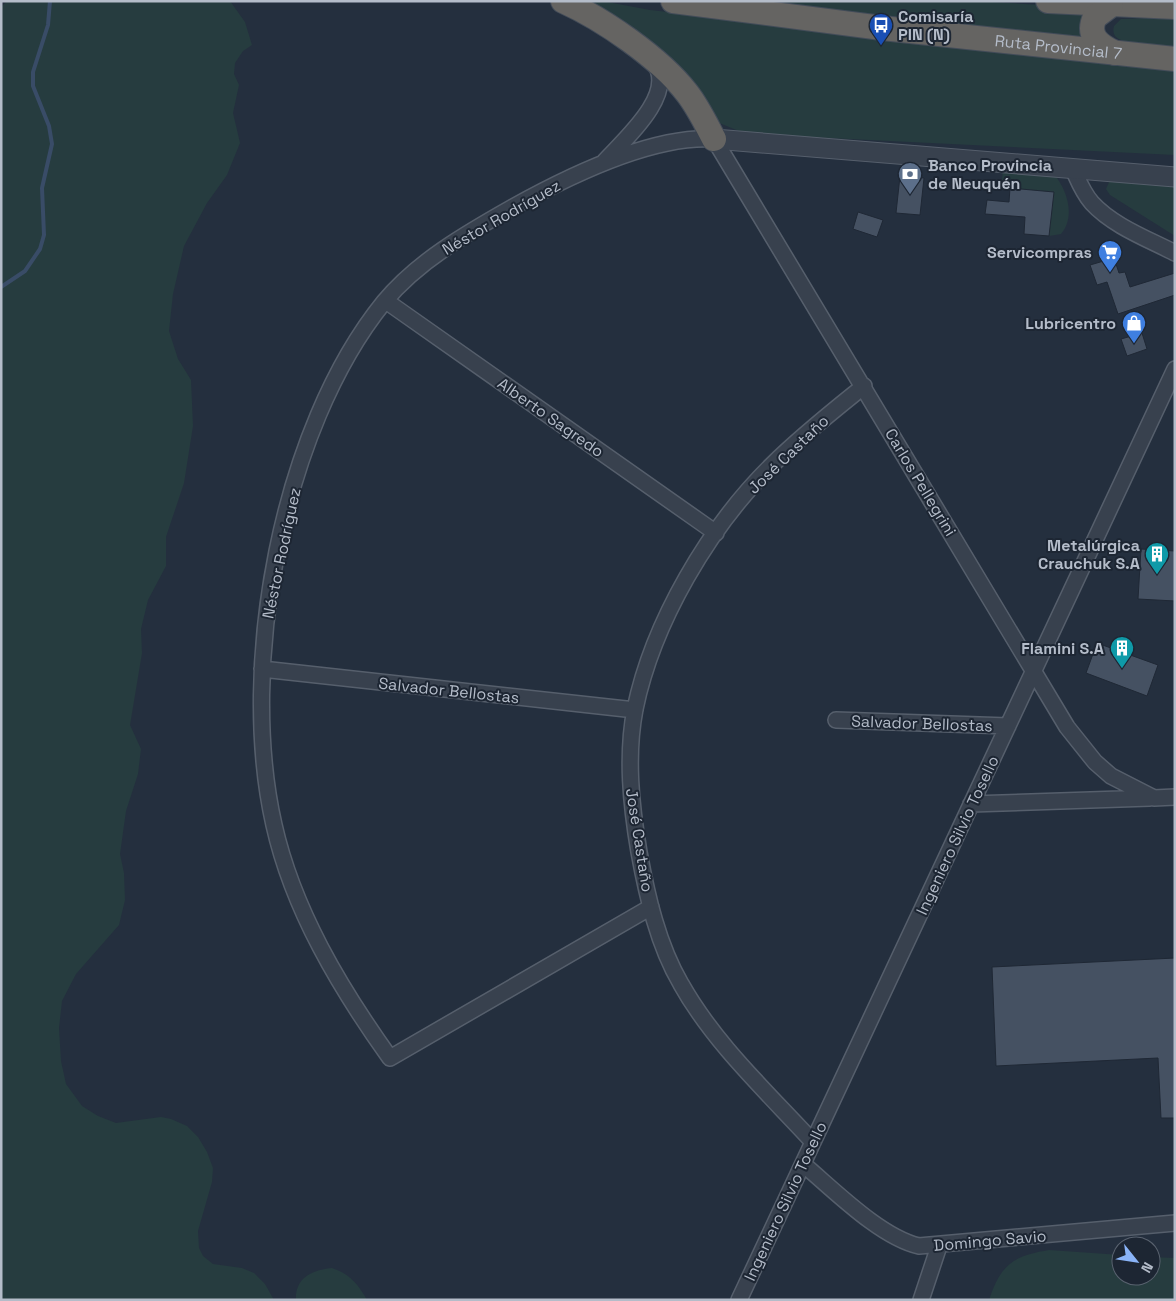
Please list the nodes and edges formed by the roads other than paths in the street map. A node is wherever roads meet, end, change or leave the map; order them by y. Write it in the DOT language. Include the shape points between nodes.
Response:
graph roads {
  1 [pos="563,1"];
  2 [pos="673,1"];
  3 [pos="1048,1"];
  4 [pos="1111,5"];
  5 [pos="1175,7"];
  6 [pos="1115,54"];
  7 [pos="652,58"];
  8 [pos="1175,59"];
  9 [pos="714,139"];
  10 [pos="604,162"];
  11 [pos="1072,169"];
  12 [pos="1175,177"];
  13 [pos="1175,253"];
  14 [pos="386,301"];
  15 [pos="1175,369"];
  16 [pos="864,386"];
  17 [pos="716,534"];
  18 [pos="262,669"];
  19 [pos="1033,672"];
  20 [pos="635,710"];
  21 [pos="836,720"];
  22 [pos="1008,726"];
  23 [pos="1175,797"];
  24 [pos="1154,798"];
  25 [pos="971,804"];
  26 [pos="651,907"];
  27 [pos="813,1142"];
  28 [pos="803,1164"];
  29 [pos="1175,1223"];
  30 [pos="938,1246"];
  31 [pos="739,1300"];
  32 [pos="922,1300"];
  1 -- 7 [label="highway"];
  2 -- 6 [label="highway, Ruta Provincial 7"];
  3 -- 4 [label="highway"];
  4 -- 5 [label="highway"];
  4 -- 6 [label="highway" via="1095,17 1092,34 1097,43"];
  6 -- 8 [label="highway, Ruta Provincial 7"];
  7 -- 9 [label="highway" via="688,94"];
  7 -- 10 [label="street, Néstor Rodríguez" via="661,78 658,95 644,117"];
  9 -- 10 [label="street, Néstor Rodríguez" via="698,138"];
  9 -- 11 [label="street"];
  9 -- 16 [label="street, Carlos Pellegrini"];
  10 -- 14 [label="street, Néstor Rodríguez" via="472,231 417,270"];
  11 -- 12 [label="street"];
  11 -- 13 [label="street" via="1098,209"];
  14 -- 17 [label="street, Alberto Sagredo"];
  14 -- 18 [label="street, Néstor Rodríguez" via="358,338 338,374 300,464 274,573"];
  15 -- 19 [label="street, Ingeniero Silvio Tosello"];
  16 -- 17 [label="street, José Castaño" via="771,466"];
  16 -- 19 [label="street, Carlos Pellegrini"];
  17 -- 20 [label="street, José Castaño" via="671,609 642,681"];
  18 -- 20 [label="street, Salvador Bellostas"];
  18 -- 26 [label="street, Néstor Rodríguez" via="264,774 274,827 289,874 331,966 360,1016 390,1058"];
  19 -- 22 [label="street, Ingeniero Silvio Tosello"];
  19 -- 24 [label="street, Carlos Pellegrini" via="1067,727 1095,762 1130,787"];
  20 -- 26 [label="street, José Castaño" via="630,783 635,829"];
  21 -- 22 [label="street, Salvador Bellostas"];
  22 -- 25 [label="street, Ingeniero Silvio Tosello"];
  23 -- 24 [label="street, Carlos Pellegrini"];
  24 -- 25 [label="street, Carlos Pellegrini"];
  25 -- 27 [label="street, Ingeniero Silvio Tosello"];
  26 -- 27 [label="street, José Castaño" via="680,983 701,1016"];
  27 -- 28 [label="street, Ingeniero Silvio Tosello"];
  28 -- 30 [label="street, Domingo Savio" via="895,1237 919,1246"];
  28 -- 31 [label="street, Ingeniero Silvio Tosello"];
  29 -- 30 [label="street, Domingo Savio"];
  30 -- 32 [label="street"];
}
